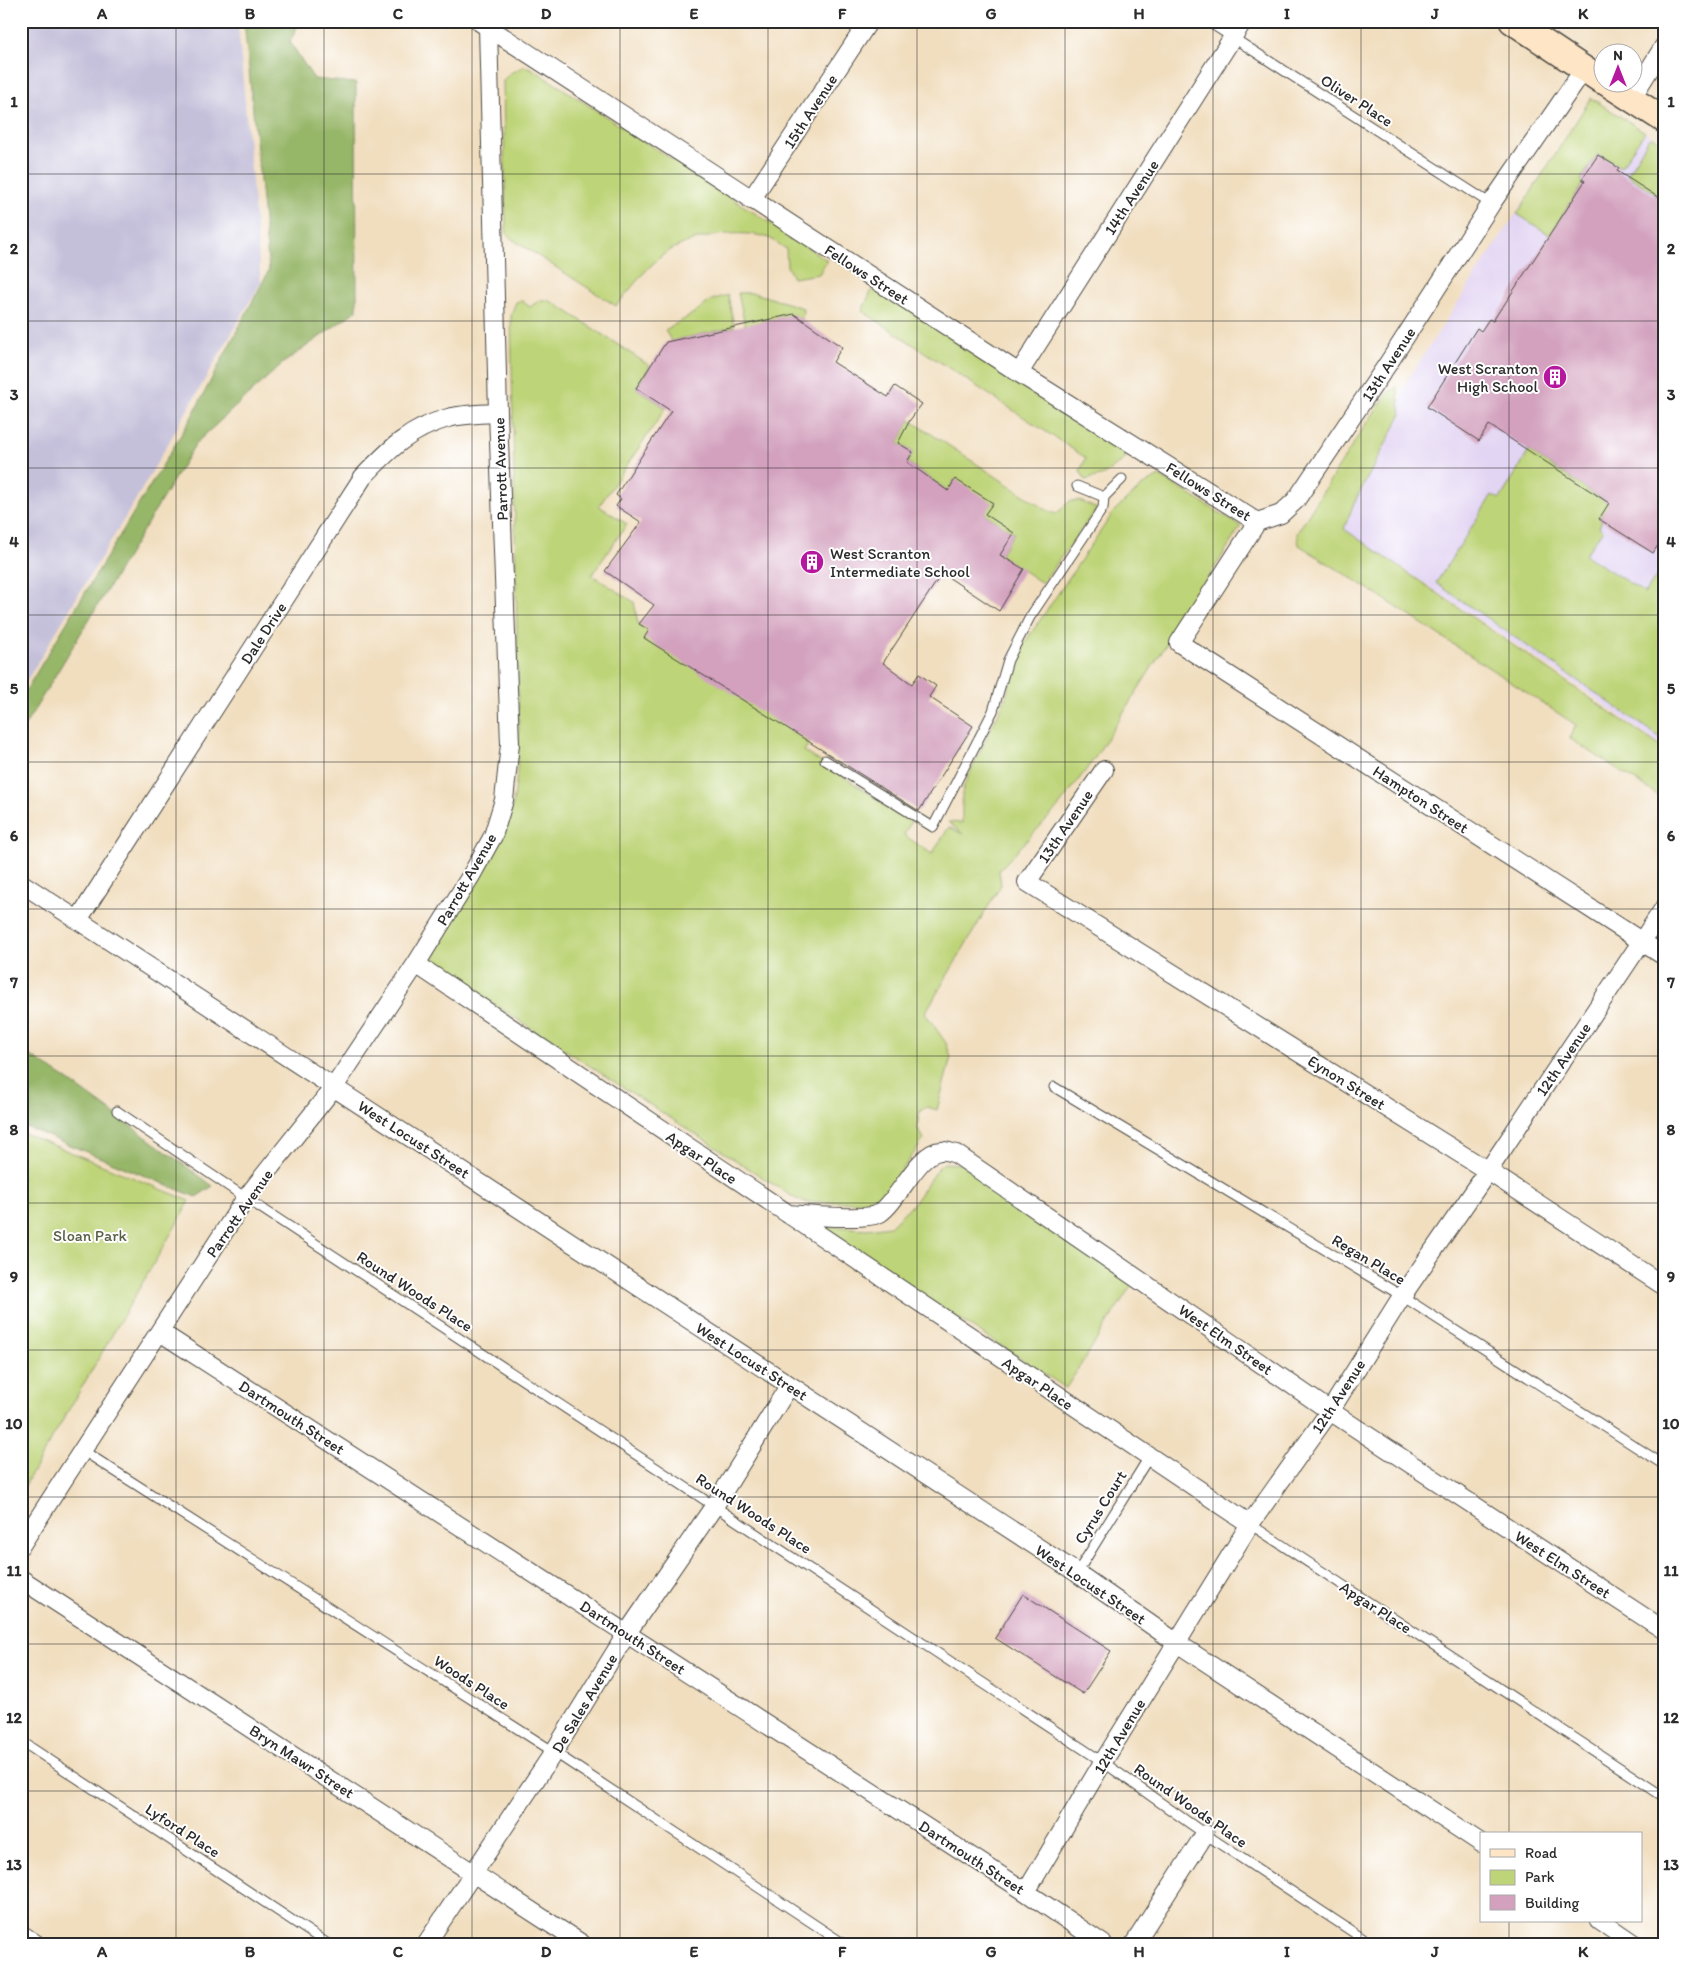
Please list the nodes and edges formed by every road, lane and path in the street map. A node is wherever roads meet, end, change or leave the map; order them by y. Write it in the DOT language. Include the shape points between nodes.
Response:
graph roads {
  1 [pos="869,21"];
  2 [pos="1207,21"];
  3 [pos="1243,21"];
  4 [pos="1512,21"];
  5 [pos="486,23"];
  6 [pos="1233,38"];
  7 [pos="1664,46"];
  8 [pos="1592,74"];
  9 [pos="1592,83"];
  10 [pos="1621,92"];
  11 [pos="1631,98"];
  12 [pos="1664,120"];
  13 [pos="751,200"];
  14 [pos="1491,204"];
  15 [pos="1019,373"];
  16 [pos="498,413"];
  17 [pos="1122,479"];
  18 [pos="1077,486"];
  19 [pos="1104,497"];
  20 [pos="1258,522"];
  21 [pos="826,760"];
  22 [pos="1104,770"];
  23 [pos="1027,882"];
  24 [pos="21,883"];
  25 [pos="1664,908"];
  26 [pos="78,920"];
  27 [pos="1642,942"];
  28 [pos="1664,956"];
  29 [pos="416,964"];
  30 [pos="334,1087"];
  31 [pos="1054,1087"];
  32 [pos="117,1111"];
  33 [pos="1488,1171"];
  34 [pos="246,1198"];
  35 [pos="788,1214"];
  36 [pos="1664,1286"];
  37 [pos="1402,1296"];
  38 [pos="160,1332"];
  39 [pos="789,1386"];
  40 [pos="1330,1410"];
  41 [pos="82,1450"];
  42 [pos="1149,1457"];
  43 [pos="1664,1465"];
  44 [pos="714,1505"];
  45 [pos="1250,1524"];
  46 [pos="21,1545"];
  47 [pos="1077,1573"];
  48 [pos="21,1579"];
  49 [pos="1664,1630"];
  50 [pos="627,1633"];
  51 [pos="1177,1643"];
  52 [pos="21,1742"];
  53 [pos="554,1752"];
  54 [pos="1103,1762"];
  55 [pos="1664,1797"];
  56 [pos="1205,1834"];
  57 [pos="1480,1842"];
  58 [pos="473,1872"];
  59 [pos="1026,1892"];
  60 [pos="1601,1922"];
  61 [pos="21,1934"];
  62 [pos="36,1944"];
  63 [pos="328,1944"];
  64 [pos="426,1944"];
  65 [pos="582,1944"];
  66 [pos="844,1944"];
  67 [pos="1103,1944"];
  68 [pos="1134,1944"];
  69 [pos="1371,1944"];
  70 [pos="1634,1944"];
  1 -- 13 [label="street, 15th Avenue"];
  2 -- 6 [label="lane, Oliver Place"];
  3 -- 6 [label="street, 14th Avenue"];
  4 -- 8 [label="street"];
  5 -- 13 [label="street, Fellows Street"];
  5 -- 16 [label="street, Parrott Avenue"];
  6 -- 14 [label="lane, Oliver Place"];
  6 -- 15 [label="street, 14th Avenue"];
  7 -- 11 [label="street"];
  9 -- 14 [label="street, 13th Avenue"];
  10 -- 11 [label="street"];
  11 -- 12 [label="street"];
  13 -- 15 [label="street, Fellows Street"];
  14 -- 20 [label="street, 13th Avenue" via="1296,500 1281,514"];
  15 -- 20 [label="street, Fellows Street"];
  16 -- 26 [label="street, Dale Drive" via="449,418 423,427 395,444 364,477"];
  16 -- 29 [label="street, Parrott Avenue" via="510,744 504,800 493,836"];
  17 -- 19 [label="lane"];
  18 -- 19 [label="lane"];
  19 -- 21 [label="lane" via="1104,508 1030,617 1008,660 992,711 933,827"];
  20 -- 27 [label="street, Hampton Street" via="1178,643"];
  22 -- 23 [label="street, 13th Avenue"];
  23 -- 33 [label="street, Eynon Street"];
  24 -- 26 [label="street, West Locust Street"];
  25 -- 27 [label="street, 12th Avenue"];
  26 -- 30 [label="street, West Locust Street"];
  27 -- 28 [label="street, Hampton Street"];
  27 -- 33 [label="street, 12th Avenue"];
  29 -- 30 [label="street, Parrott Avenue"];
  29 -- 35 [label="street, Apgar Place"];
  30 -- 34 [label="street, Parrott Avenue"];
  30 -- 39 [label="street, West Locust Street"];
  31 -- 37 [label="lane, Regan Place"];
  32 -- 34 [label="lane, Round Woods Place"];
  33 -- 36 [label="street, Eynon Street"];
  33 -- 37 [label="street, 12th Avenue"];
  34 -- 38 [label="street, Parrott Avenue"];
  34 -- 44 [label="lane, Round Woods Place"];
  35 -- 40 [label="street, West Elm Street" via="852,1217 879,1214 928,1155 942,1150 956,1154"];
  35 -- 42 [label="street, Apgar Place"];
  37 -- 40 [label="street, 12th Avenue"];
  37 -- 43 [label="lane, Regan Place"];
  38 -- 41 [label="street, Parrott Avenue"];
  38 -- 50 [label="street, Dartmouth Street"];
  39 -- 44 [label="street, De Sales Avenue"];
  39 -- 47 [label="street, West Locust Street"];
  40 -- 45 [label="street, 12th Avenue"];
  40 -- 49 [label="street, West Elm Street"];
  41 -- 46 [label="street, Parrott Avenue"];
  41 -- 53 [label="lane, Woods Place"];
  42 -- 45 [label="street, Apgar Place"];
  42 -- 47 [label="lane, Cyrus Court"];
  44 -- 50 [label="street, De Sales Avenue"];
  44 -- 54 [label="lane, Round Woods Place"];
  45 -- 51 [label="street, 12th Avenue"];
  45 -- 55 [label="lane, Apgar Place"];
  47 -- 51 [label="street, West Locust Street"];
  48 -- 58 [label="street, Bryn Mawr Street"];
  50 -- 53 [label="street, De Sales Avenue"];
  50 -- 59 [label="street, Dartmouth Street"];
  51 -- 54 [label="street, 12th Avenue"];
  51 -- 57 [label="street, West Locust Street"];
  52 -- 63 [label="lane, Lyford Place"];
  53 -- 58 [label="street, De Sales Avenue"];
  53 -- 66 [label="lane, Woods Place"];
  54 -- 56 [label="lane, Round Woods Place"];
  54 -- 59 [label="street, 12th Avenue"];
  56 -- 68 [label="street"];
  56 -- 69 [label="lane, Round Woods Place"];
  58 -- 64 [label="street, De Sales Avenue"];
  58 -- 65 [label="street, Bryn Mawr Street"];
  59 -- 67 [label="street, Dartmouth Street"];
  60 -- 70 [label="street"];
  61 -- 62 [label="street"];
}
